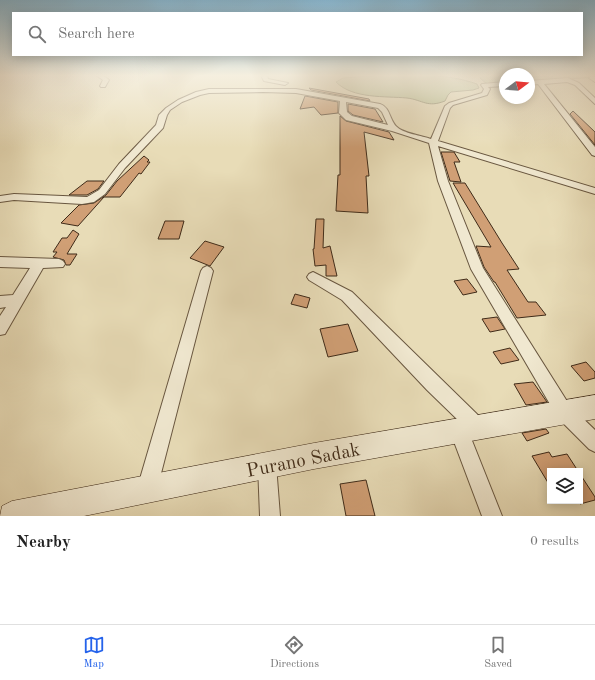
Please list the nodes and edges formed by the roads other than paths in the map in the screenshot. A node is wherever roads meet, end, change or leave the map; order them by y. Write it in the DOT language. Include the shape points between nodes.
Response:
graph roads {
  1 [pos="184,99"];
  2 [pos="338,99"];
  3 [pos="468,99"];
  4 [pos="553,99"];
  5 [pos="343,100"];
  6 [pos="393,129"];
  7 [pos="433,143"];
  8 [pos="595,153"];
  9 [pos="595,191"];
  10 [pos="0,199"];
  11 [pos="0,262"];
  12 [pos="39,264"];
  13 [pos="59,264"];
  14 [pos="207,271"];
  15 [pos="313,277"];
  16 [pos="17,300"];
  17 [pos="0,302"];
  18 [pos="0,329"];
  19 [pos="595,407"];
  20 [pos="564,412"];
  21 [pos="468,429"];
  22 [pos="595,443"];
  23 [pos="267,465"];
  24 [pos="147,489"];
  25 [pos="91,508"];
  26 [pos="12,516"];
  27 [pos="270,516"];
  28 [pos="492,516"];
  1 -- 10 [label="street" via="162,115 160,126 96,197 82,201 14,197"];
  2 -- 5 [label="street"];
  3 -- 7 [label="street" via="448,107"];
  4 -- 8 [label="street"];
  5 -- 6 [label="street" via="383,107"];
  5 -- 6 [label="street" via="343,113 348,118"];
  6 -- 7 [label="street"];
  7 -- 9 [label="street"];
  7 -- 20 [label="street" via="443,181 477,270"];
  11 -- 12 [label="street"];
  12 -- 13 [label="street"];
  12 -- 16 [label="street"];
  14 -- 24 [label="street"];
  15 -- 21 [label="street" via="347,296 433,384"];
  16 -- 17 [label="street"];
  16 -- 18 [label="street"];
  19 -- 20 [label="main road, Purano Sadak"];
  20 -- 21 [label="main road, Purano Sadak"];
  20 -- 22 [label="street"];
  21 -- 23 [label="main road, Purano Sadak"];
  21 -- 28 [label="street"];
  23 -- 24 [label="main road, Purano Sadak"];
  23 -- 27 [label="street"];
  24 -- 25 [label="main road, Purano Sadak"];
  25 -- 26 [label="main road, Purano Sadak"];
}
